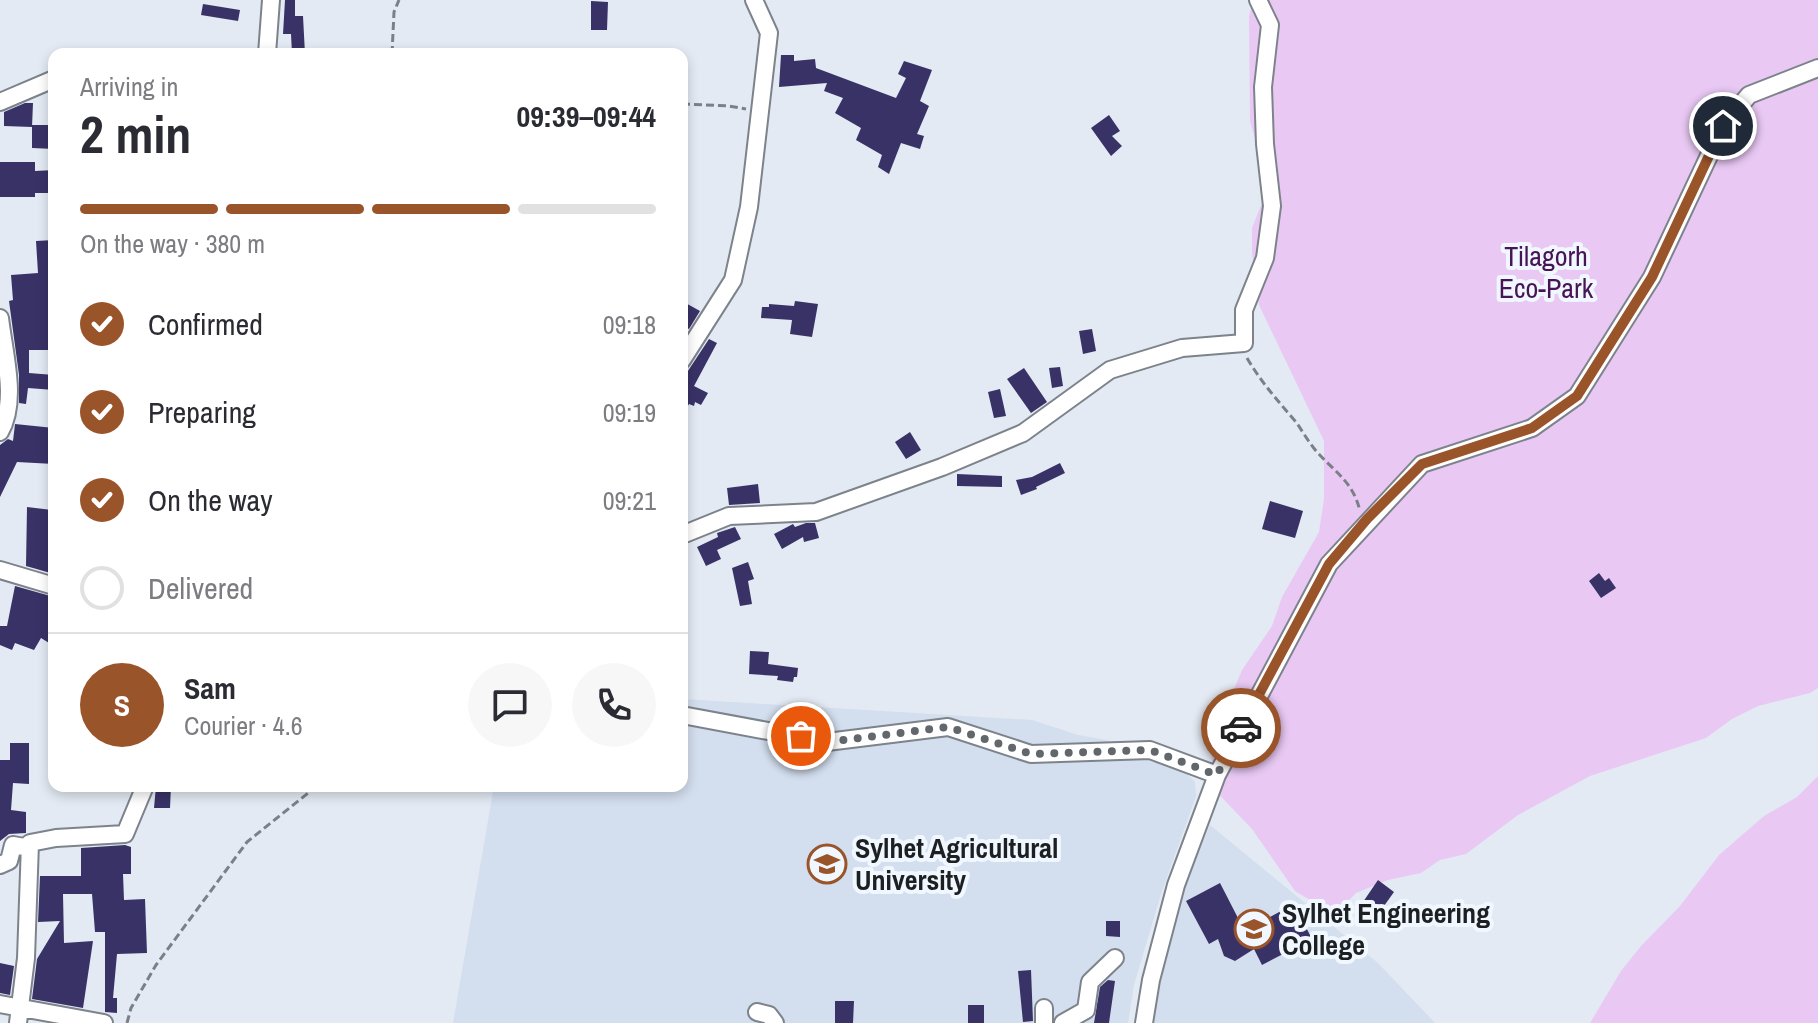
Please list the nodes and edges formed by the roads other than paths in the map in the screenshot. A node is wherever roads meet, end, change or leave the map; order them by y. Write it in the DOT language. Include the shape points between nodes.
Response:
graph roads {
  1 [pos="271,0"];
  2 [pos="754,0"];
  3 [pos="1258,0"];
  4 [pos="267,48"];
  5 [pos="1818,68"];
  6 [pos="48,82"];
  7 [pos="0,102"];
  8 [pos="0,318"];
  9 [pos="688,351"];
  10 [pos="0,432"];
  11 [pos="688,533"];
  12 [pos="0,570"];
  13 [pos="48,584"];
  14 [pos="688,716"];
  15 [pos="1217,775"];
  16 [pos="142,792"];
  17 [pos="30,848"];
  18 [pos="0,865"];
  19 [pos="1115,958"];
  20 [pos="0,1004"];
  21 [pos="757,1012"];
  22 [pos="19,1016"];
  23 [pos="104,1023"];
  24 [pos="775,1023"];
  25 [pos="1063,1023"];
  26 [pos="1144,1023"];
  1 -- 4 [label="street"];
  2 -- 9 [label="street" via="769,33 749,207 733,280"];
  3 -- 11 [label="street" via="1270,25 1263,87 1272,206 1265,258 1244,310 1244,343 1182,348 1110,370 1023,433 816,512 729,516"];
  5 -- 15 [label="street" via="1749,95 1723,126 1652,277 1577,396 1532,428 1422,464 1329,564"];
  6 -- 7 [label="street"];
  8 -- 10 [label="street" via="8,386 8,418"];
  12 -- 13 [label="street"];
  14 -- 15 [label="street" via="827,742 948,727 1031,754 1150,750"];
  15 -- 26 [label="street" via="1176,885"];
  16 -- 17 [label="street" via="125,834 56,838 30,843"];
  17 -- 18 [label="street" via="13,845 9,861"];
  17 -- 22 [label="street"];
  19 -- 25 [label="street" via="1090,982 1086,1010"];
  20 -- 22 [label="street"];
  21 -- 24 [label="street"];
  22 -- 23 [label="street"];
}
